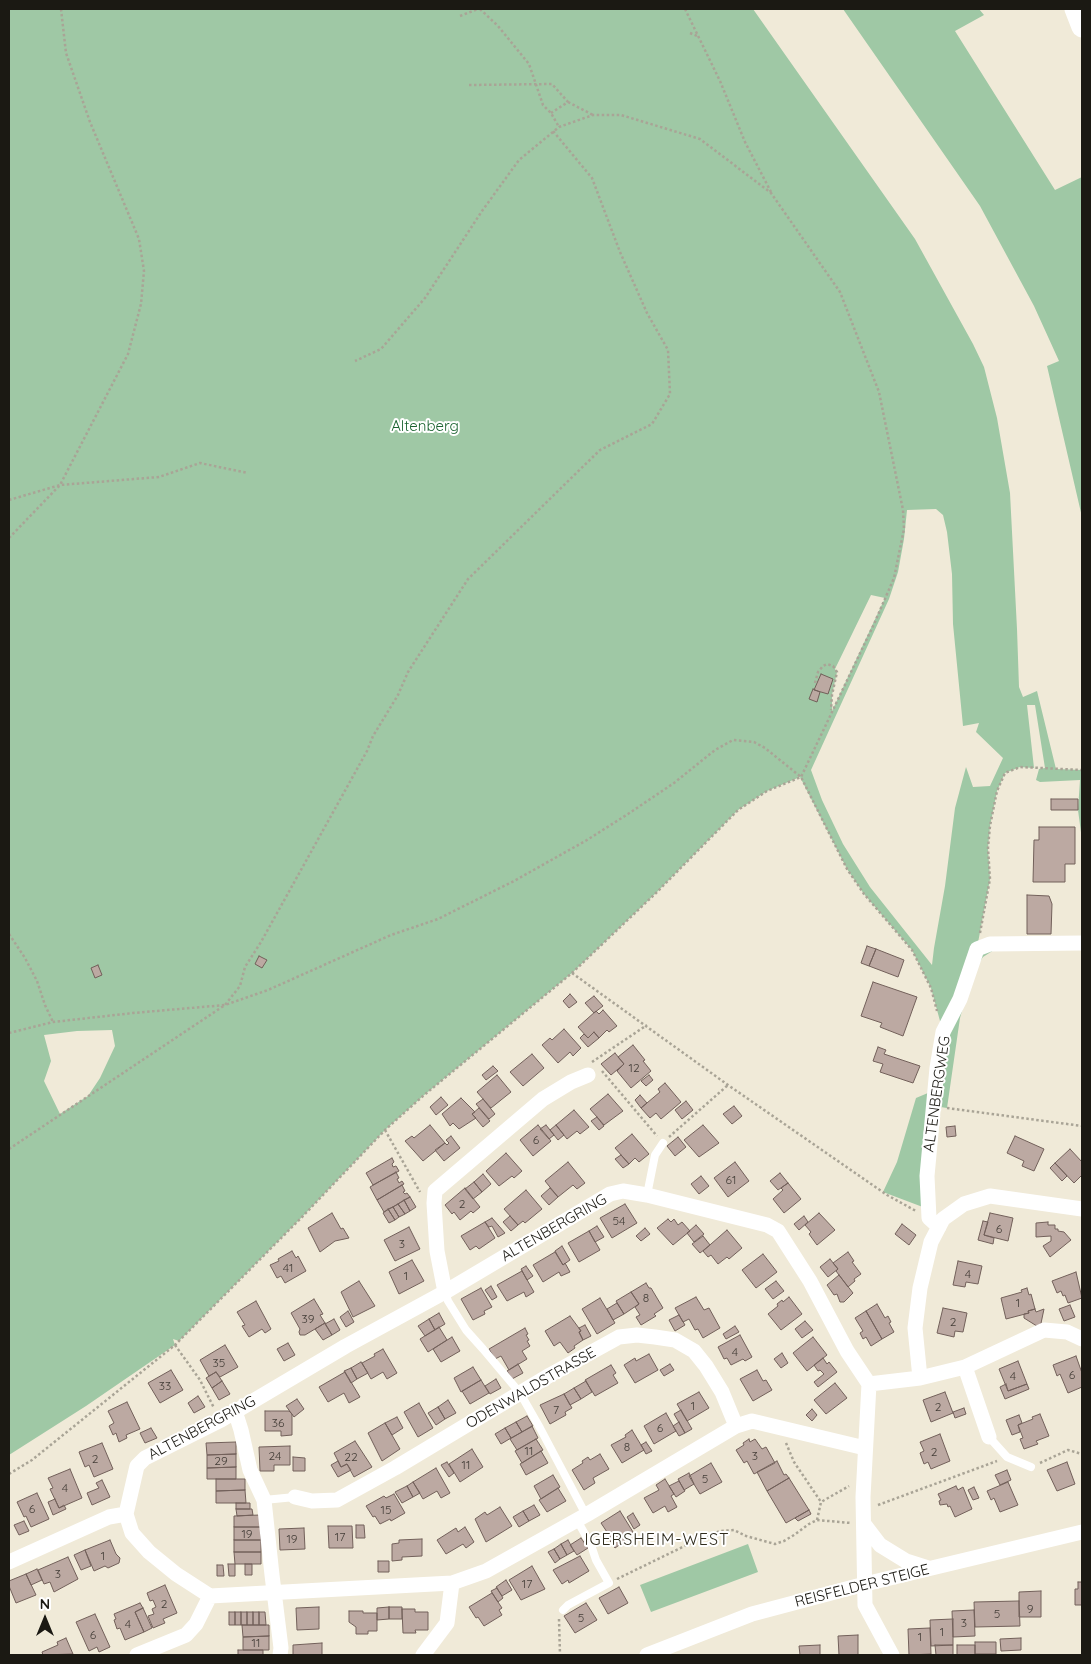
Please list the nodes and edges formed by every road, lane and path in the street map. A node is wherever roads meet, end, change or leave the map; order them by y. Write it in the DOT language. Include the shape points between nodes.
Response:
graph roads {
  1 [pos="61,9"];
  2 [pos="479,9"];
  3 [pos="685,9"];
  4 [pos="1075,9"];
  5 [pos="460,16"];
  6 [pos="1082,27"];
  7 [pos="690,33"];
  8 [pos="697,36"];
  9 [pos="468,85"];
  10 [pos="536,85"];
  11 [pos="568,102"];
  12 [pos="551,113"];
  13 [pos="593,115"];
  14 [pos="559,127"];
  15 [pos="553,131"];
  16 [pos="771,194"];
  17 [pos="354,362"];
  18 [pos="248,474"];
  19 [pos="60,485"];
  20 [pos="9,500"];
  21 [pos="9,538"];
  22 [pos="815,683"];
  23 [pos="831,712"];
  24 [pos="1082,770"];
  25 [pos="801,777"];
  26 [pos="9,934"];
  27 [pos="1082,943"];
  28 [pos="977,949"];
  29 [pos="572,973"];
  30 [pos="225,1005"];
  31 [pos="53,1022"];
  32 [pos="647,1025"];
  33 [pos="943,1032"];
  34 [pos="9,1033"];
  35 [pos="588,1076"];
  36 [pos="612,1083"];
  37 [pos="728,1084"];
  38 [pos="933,1106"];
  39 [pos="1082,1126"];
  40 [pos="386,1130"];
  41 [pos="663,1143"];
  42 [pos="9,1149"];
  43 [pos="647,1194"];
  44 [pos="434,1203"];
  45 [pos="1082,1208"];
  46 [pos="929,1216"];
  47 [pos="939,1227"];
  48 [pos="445,1292"];
  49 [pos="1082,1338"];
  50 [pos="175,1345"];
  51 [pos="965,1367"];
  52 [pos="920,1378"];
  53 [pos="869,1384"];
  54 [pos="520,1394"];
  55 [pos="235,1411"];
  56 [pos="221,1420"];
  57 [pos="736,1426"];
  58 [pos="780,1427"];
  59 [pos="989,1437"];
  60 [pos="865,1448"];
  61 [pos="1082,1454"];
  62 [pos="1007,1457"];
  63 [pos="1031,1467"];
  64 [pos="9,1474"];
  65 [pos="864,1480"];
  66 [pos="295,1497"];
  67 [pos="264,1500"];
  68 [pos="821,1502"];
  69 [pos="126,1514"];
  70 [pos="865,1517"];
  71 [pos="581,1518"];
  72 [pos="817,1520"];
  73 [pos="1082,1532"];
  74 [pos="9,1562"];
  75 [pos="930,1568"];
  76 [pos="452,1583"];
  77 [pos="609,1583"];
  78 [pos="865,1584"];
  79 [pos="274,1593"];
  80 [pos="210,1596"];
  81 [pos="563,1610"];
  82 [pos="137,1655"];
  83 [pos="280,1655"];
  84 [pos="423,1655"];
  85 [pos="560,1655"];
  86 [pos="647,1655"];
  87 [pos="892,1655"];
  1 -- 19 [label="path" via="66,52 90,122 139,239 144,271 141,304 128,354"];
  2 -- 5 [label="path"];
  2 -- 10 [label="path" via="498,26 528,64"];
  3 -- 8 [label="path"];
  4 -- 6 [label="street"];
  7 -- 8 [label="path"];
  8 -- 16 [label="path"];
  9 -- 10 [label="path"];
  10 -- 11 [label="path" via="552,84"];
  10 -- 12 [label="path" via="543,105"];
  11 -- 12 [label="path"];
  11 -- 13 [label="path"];
  12 -- 14 [label="path"];
  13 -- 14 [label="path"];
  13 -- 16 [label="path" via="621,115 700,139"];
  14 -- 15 [label="path"];
  15 -- 17 [label="path" via="519,160 425,298 381,350"];
  15 -- 30 [label="path" via="592,178 620,252 647,313 668,350 670,394 652,424 600,450 468,579 408,672 398,696 373,736 262,942 245,967 240,986"];
  16 -- 23 [label="path" via="840,292 880,392 903,510 904,530 894,578"];
  18 -- 19 [label="path" via="200,463 159,477"];
  19 -- 20 [label="path"];
  19 -- 21 [label="path"];
  22 -- 23 [label="path" via="823,666 833,666 837,672"];
  23 -- 25 [label="path"];
  24 -- 28 [label="path" via="1020,767 1005,773 997,790 990,826 990,879"];
  25 -- 29 [label="path" via="767,791 738,810"];
  25 -- 30 [label="path" via="754,742 733,740 587,840 485,897 268,990"];
  25 -- 33 [label="path" via="847,869 912,950 931,988"];
  26 -- 31 [label="path" via="38,981"];
  27 -- 28 [label="street" via="990,944"];
  28 -- 33 [label="street, ALTENBERGWEG" via="955,1011"];
  29 -- 32 [label="path"];
  29 -- 40 [label="path"];
  30 -- 31 [label="path"];
  30 -- 42 [label="path"];
  31 -- 34 [label="path"];
  32 -- 35 [label="path" via="593,1061"];
  32 -- 37 [label="path"];
  33 -- 38 [label="street, ALTENBERGWEG"];
  35 -- 44 [label="street" via="542,1099 440,1187"];
  36 -- 41 [label="path"];
  37 -- 41 [label="path"];
  37 -- 46 [label="path" via="887,1195"];
  38 -- 39 [label="path"];
  38 -- 46 [label="street, ALTENBERGWEG" via="927,1176"];
  40 -- 44 [label="path" via="426,1201"];
  40 -- 50 [label="path"];
  41 -- 43 [label="lane" via="656,1154"];
  43 -- 48 [label="street, ALTENBERGRING" via="623,1191 610,1194"];
  43 -- 53 [label="street, ALTENBERGRING" via="767,1225 778,1231"];
  44 -- 48 [label="street" via="437,1250"];
  45 -- 47 [label="street" via="990,1196 964,1204 943,1219"];
  46 -- 47 [label="street"];
  47 -- 52 [label="street" via="931,1242 920,1288 915,1328"];
  48 -- 54 [label="lane" via="466,1330"];
  48 -- 55 [label="street, ALTENBERGRING"];
  49 -- 51 [label="street" via="1067,1332 1044,1330"];
  50 -- 56 [label="path" via="200,1380"];
  50 -- 64 [label="path" via="32,1460"];
  51 -- 52 [label="street"];
  51 -- 59 [label="street"];
  52 -- 53 [label="street"];
  53 -- 60 [label="street"];
  54 -- 57 [label="street, ODENWALDSTRASSE" via="619,1338 655,1336 675,1340 694,1350 722,1392"];
  54 -- 66 [label="street, ODENWALDSTRASSE" via="337,1500 312,1501"];
  54 -- 71 [label="lane" via="540,1428"];
  55 -- 56 [label="street, ALTENBERGRING"];
  55 -- 67 [label="street" via="250,1470"];
  56 -- 69 [label="street, ALTENBERGRING" via="145,1458 137,1466"];
  57 -- 58 [label="street" via="752,1421"];
  57 -- 71 [label="street"];
  58 -- 60 [label="street"];
  58 -- 68 [label="path" via="794,1462"];
  59 -- 62 [label="lane"];
  60 -- 65 [label="street"];
  61 -- 63 [label="path" via="1068,1450"];
  62 -- 63 [label="lane"];
  62 -- 70 [label="path"];
  65 -- 68 [label="path"];
  65 -- 70 [label="street"];
  66 -- 67 [label="lane"];
  67 -- 79 [label="street"];
  68 -- 72 [label="path"];
  69 -- 74 [label="street" via="109,1517"];
  69 -- 80 [label="street" via="132,1533 149,1552"];
  70 -- 72 [label="path"];
  70 -- 75 [label="street" via="880,1545 906,1561"];
  70 -- 78 [label="street"];
  71 -- 76 [label="street" via="486,1571"];
  71 -- 77 [label="lane" via="596,1560"];
  72 -- 77 [label="path" via="775,1544 734,1530 720,1531"];
  73 -- 75 [label="street, REISFELDER STEIGE"];
  75 -- 78 [label="street, REISFELDER STEIGE"];
  76 -- 79 [label="street"];
  76 -- 84 [label="street" via="447,1623"];
  77 -- 81 [label="lane"];
  78 -- 86 [label="street, REISFELDER STEIGE" via="752,1614"];
  78 -- 87 [label="street" via="865,1605"];
  79 -- 80 [label="street"];
  79 -- 83 [label="street" via="282,1648"];
  80 -- 82 [label="street" via="196,1624 186,1635"];
  81 -- 85 [label="path" via="559,1619"];
}
